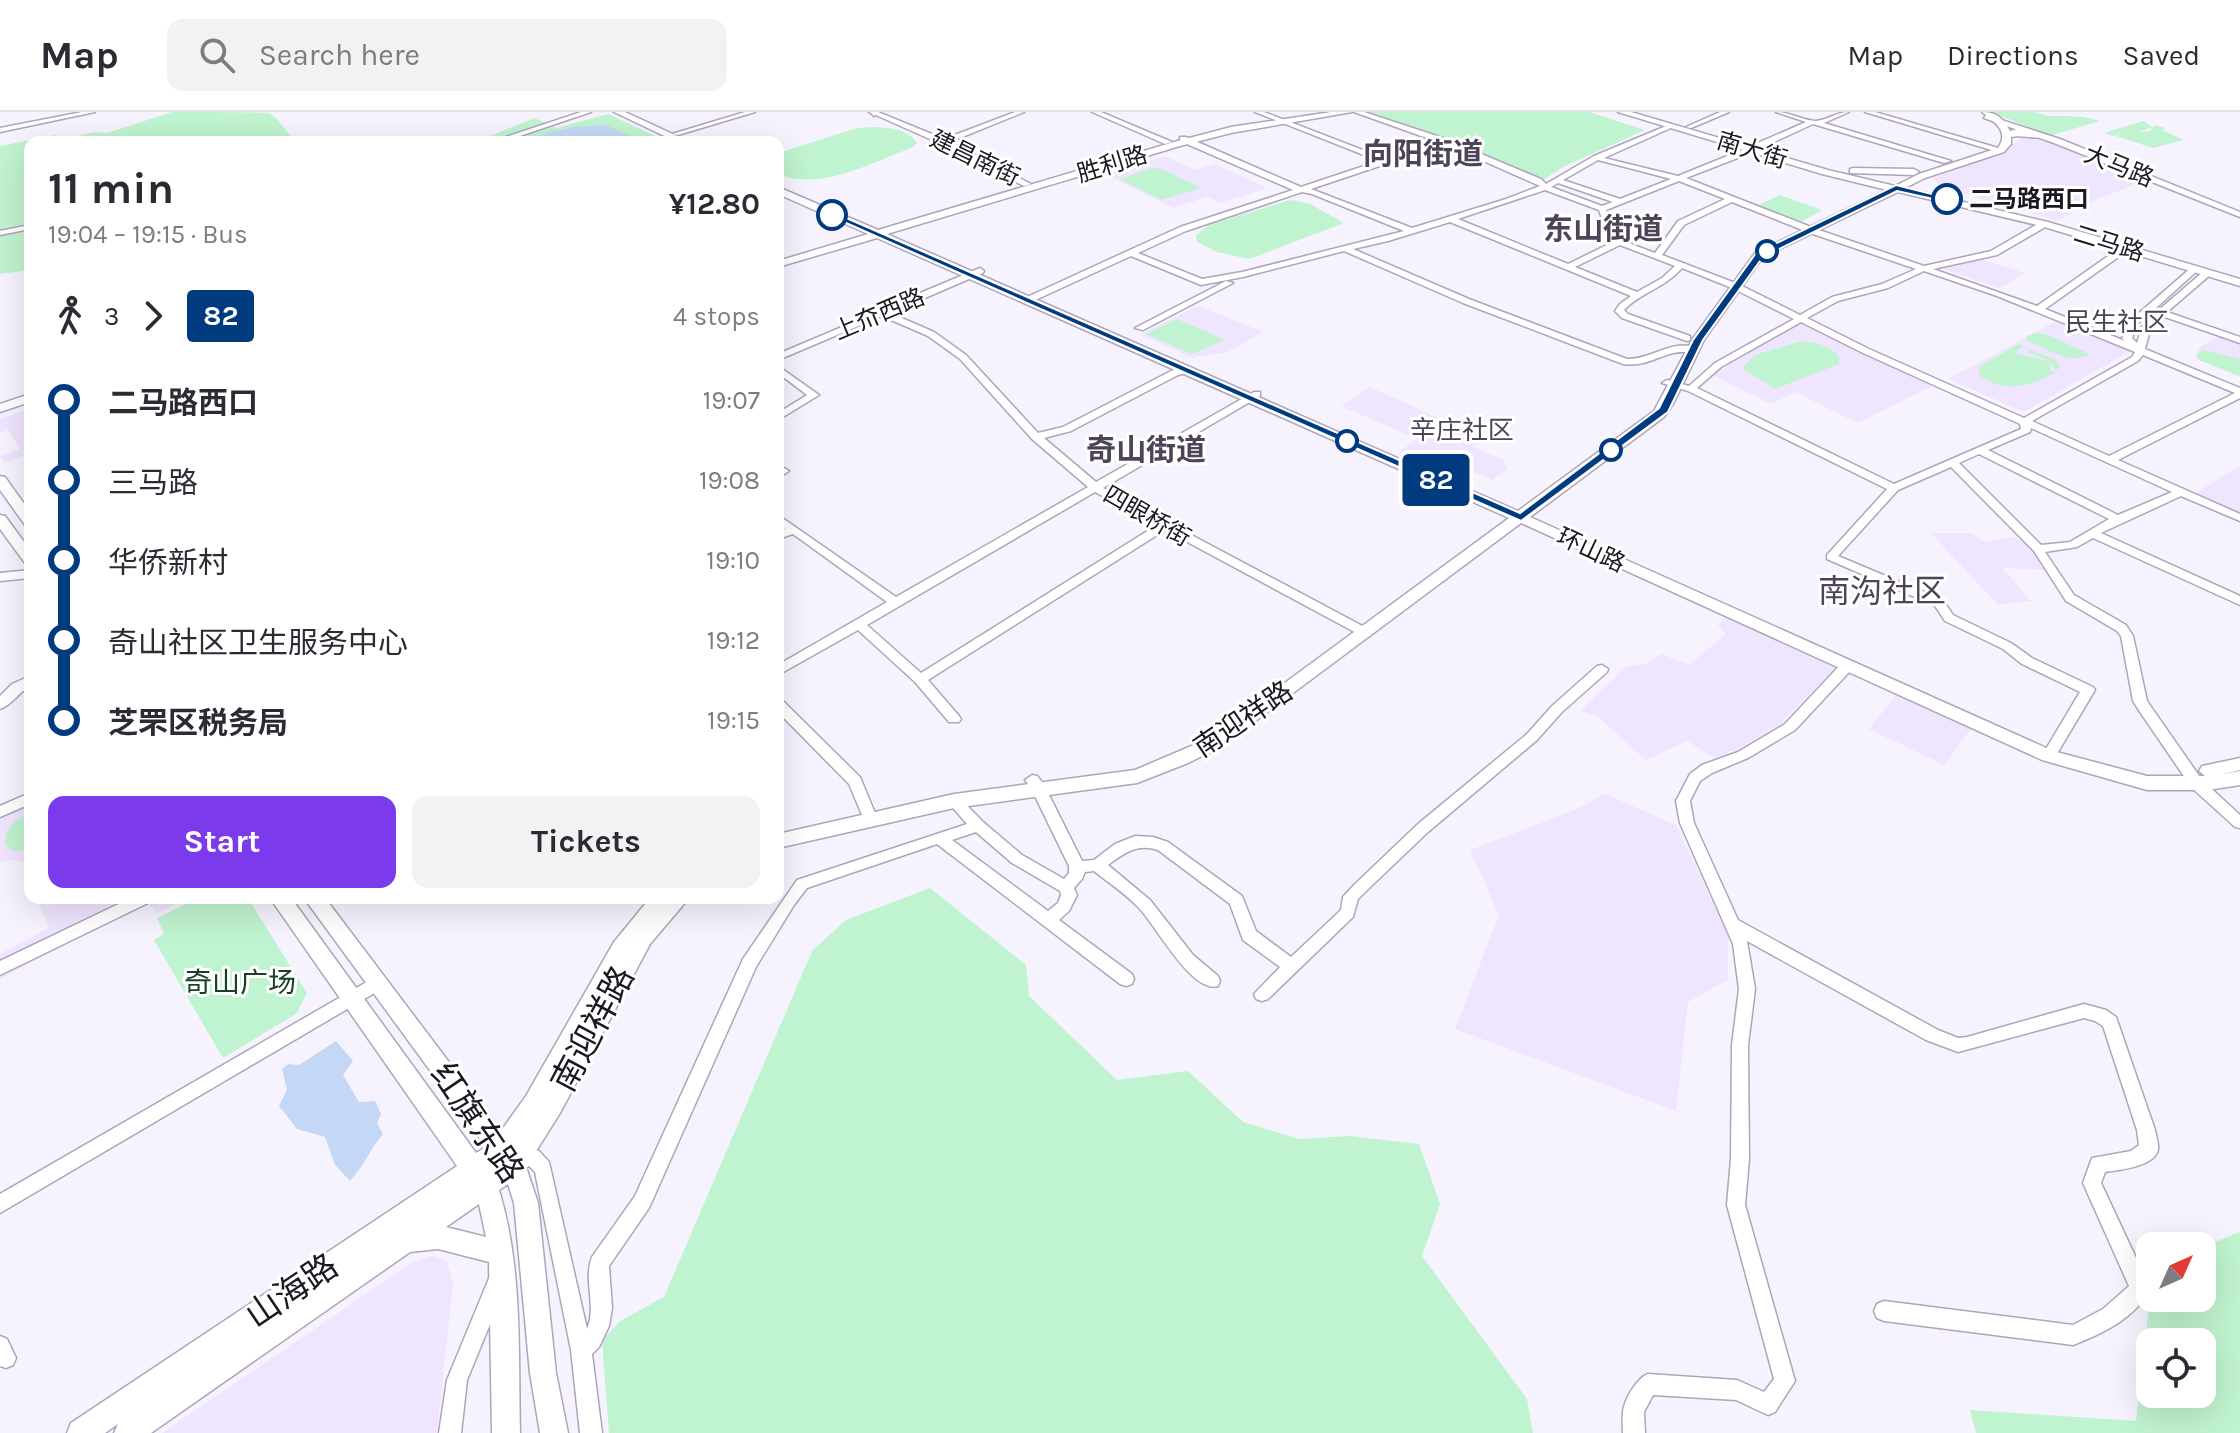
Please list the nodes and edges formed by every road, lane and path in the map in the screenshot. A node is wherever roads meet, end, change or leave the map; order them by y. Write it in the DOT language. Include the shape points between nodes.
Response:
graph roads {
  1 [pos="92,112"];
  2 [pos="588,112"];
  3 [pos="608,112"];
  4 [pos="618,112"];
  5 [pos="752,112"];
  6 [pos="874,112"];
  7 [pos="1021,112"];
  8 [pos="1095,112"];
  9 [pos="1258,112"];
  10 [pos="1333,112"];
  11 [pos="1348,112"];
  12 [pos="1357,112"];
  13 [pos="1622,112"];
  14 [pos="1637,112"];
  15 [pos="1725,112"];
  16 [pos="1779,112"];
  17 [pos="1846,112"];
  18 [pos="1868,112"];
  19 [pos="1976,112"];
  20 [pos="1990,115"];
  21 [pos="1284,121"];
  22 [pos="1814,123"];
  23 [pos="1671,126"];
  24 [pos="1689,127"];
  25 [pos="0,130"];
  26 [pos="2007,135"];
  27 [pos="2040,135"];
  28 [pos="514,136"];
  29 [pos="670,136"];
  30 [pos="672,136"];
  31 [pos="681,136"];
  32 [pos="1186,140"];
  33 [pos="944,142"];
  34 [pos="1168,142"];
  35 [pos="1442,143"];
  36 [pos="1989,146"];
  37 [pos="1753,148"];
  38 [pos="2001,150"];
  39 [pos="1597,158"];
  40 [pos="1947,161"];
  41 [pos="1387,162"];
  42 [pos="1830,171"];
  43 [pos="1918,174"];
  44 [pos="1678,178"];
  45 [pos="1556,180"];
  46 [pos="1030,185"];
  47 [pos="1545,187"];
  48 [pos="1891,188"];
  49 [pos="784,190"];
  50 [pos="1307,190"];
  51 [pos="1860,190"];
  52 [pos="798,196"];
  53 [pos="1954,197"];
  54 [pos="1732,199"];
  55 [pos="1621,202"];
  56 [pos="1602,209"];
  57 [pos="838,211"];
  58 [pos="931,214"];
  59 [pos="2240,215"];
  60 [pos="1448,218"];
  61 [pos="921,223"];
  62 [pos="2044,224"];
  63 [pos="24,228"];
  64 [pos="1808,229"];
  65 [pos="1409,230"];
  66 [pos="882,232"];
  67 [pos="0,233"];
  68 [pos="1620,242"];
  69 [pos="929,249"];
  70 [pos="1347,249"];
  71 [pos="1134,254"];
  72 [pos="1657,256"];
  73 [pos="2114,256"];
  74 [pos="784,260"];
  75 [pos="1680,265"];
  76 [pos="1568,267"];
  77 [pos="1924,268"];
  78 [pos="2195,269"];
  79 [pos="973,271"];
  80 [pos="2207,273"];
  81 [pos="1243,274"];
  82 [pos="2240,281"];
  83 [pos="1731,285"];
  84 [pos="1639,296"];
  85 [pos="1032,298"];
  86 [pos="2149,308"];
  87 [pos="2039,309"];
  88 [pos="879,311"];
  89 [pos="2161,313"];
  90 [pos="1798,319"];
  91 [pos="1140,328"];
  92 [pos="2240,340"];
  93 [pos="1687,345"];
  94 [pos="2141,350"];
  95 [pos="784,352"];
  96 [pos="1189,371"];
  97 [pos="784,373"];
  98 [pos="1678,386"];
  99 [pos="2240,392"];
  100 [pos="1253,396"];
  101 [pos="24,403"];
  102 [pos="0,411"];
  103 [pos="784,413"];
  104 [pos="2025,421"];
  105 [pos="1036,437"];
  106 [pos="1979,450"];
  107 [pos="2111,459"];
  108 [pos="1953,463"];
  109 [pos="0,480"];
  110 [pos="1096,488"];
  111 [pos="1894,488"];
  112 [pos="2183,491"];
  113 [pos="24,514"];
  114 [pos="1519,514"];
  115 [pos="2240,518"];
  116 [pos="0,519"];
  117 [pos="2119,520"];
  118 [pos="784,522"];
  119 [pos="1163,526"];
  120 [pos="794,529"];
  121 [pos="784,533"];
  122 [pos="2092,533"];
  123 [pos="2038,549"];
  124 [pos="24,552"];
  125 [pos="24,575"];
  126 [pos="0,577"];
  127 [pos="2240,601"];
  128 [pos="896,603"];
  129 [pos="859,624"];
  130 [pos="1362,631"];
  131 [pos="1847,666"];
  132 [pos="784,668"];
  133 [pos="1602,669"];
  134 [pos="920,679"];
  135 [pos="24,680"];
  136 [pos="24,682"];
  137 [pos="0,690"];
  138 [pos="0,704"];
  139 [pos="784,710"];
  140 [pos="954,719"];
  141 [pos="2053,749"];
  142 [pos="2240,764"];
  143 [pos="2193,778"];
  144 [pos="2240,778"];
  145 [pos="1035,784"];
  146 [pos="24,801"];
  147 [pos="954,801"];
  148 [pos="0,812"];
  149 [pos="868,813"];
  150 [pos="2240,823"];
  151 [pos="978,826"];
  152 [pos="784,828"];
  153 [pos="943,837"];
  154 [pos="784,839"];
  155 [pos="1097,865"];
  156 [pos="1077,867"];
  157 [pos="1066,887"];
  158 [pos="133,904"];
  159 [pos="284,904"];
  160 [pos="318,904"];
  161 [pos="656,904"];
  162 [pos="674,904"];
  163 [pos="1048,920"];
  164 [pos="1733,925"];
  165 [pos="1291,966"];
  166 [pos="0,968"];
  167 [pos="1126,979"];
  168 [pos="1212,981"];
  169 [pos="377,983"];
  170 [pos="1262,994"];
  171 [pos="351,999"];
  172 [pos="508,1158"];
  173 [pos="480,1178"];
  174 [pos="0,1204"];
  175 [pos="405,1242"];
  176 [pos="501,1262"];
  177 [pos="1884,1311"];
  178 [pos="581,1350"];
  179 [pos="81,1433"];
  180 [pos="128,1433"];
  181 [pos="450,1433"];
  182 [pos="506,1433"];
  183 [pos="554,1433"];
  184 [pos="591,1433"];
  185 [pos="1634,1433"];
  1 -- 25 [label="street"];
  2 -- 28 [label="street"];
  3 -- 29 [label="main road"];
  4 -- 30 [label="main road"];
  5 -- 31 [label="street"];
  6 -- 33 [label="street, 建昌南街"];
  7 -- 33 [label="street"];
  8 -- 34 [label="street"];
  9 -- 21 [label="street"];
  10 -- 21 [label="main road, 胜利路"];
  11 -- 21 [label="main road, 胜利路"];
  12 -- 35 [label="street"];
  13 -- 23 [label="main road, 南大街"];
  14 -- 24 [label="main road, 南大街"];
  15 -- 24 [label="street"];
  16 -- 22 [label="street"];
  17 -- 22 [label="street"];
  18 -- 36 [label="street"];
  19 -- 20 [label="main road"];
  20 -- 26 [label="main road"];
  20 -- 27 [label="street, 大马路"];
  20 -- 36 [label="main road" via="1996,131"];
  21 -- 32 [label="main road, 胜利路"];
  21 -- 41 [label="street"];
  22 -- 37 [label="street"];
  22 -- 40 [label="street"];
  23 -- 37 [label="main road, 南大街"];
  23 -- 39 [label="street"];
  24 -- 37 [label="main road, 南大街"];
  26 -- 27 [label="main road"];
  26 -- 38 [label="main road"];
  27 -- 59 [label="street, 大马路"];
  32 -- 34 [label="main road, 胜利路"];
  32 -- 46 [label="main road, 胜利路"];
  32 -- 50 [label="street"];
  33 -- 46 [label="street, 建昌南街"];
  34 -- 46 [label="main road, 胜利路"];
  35 -- 41 [label="street"];
  35 -- 47 [label="street"];
  36 -- 38 [label="street"];
  36 -- 40 [label="main road"];
  37 -- 42 [label="main road, 南大街"];
  37 -- 44 [label="street"];
  38 -- 43 [label="main road"];
  39 -- 44 [label="street"];
  39 -- 45 [label="street"];
  40 -- 43 [label="main road"];
  41 -- 50 [label="street"];
  42 -- 43 [label="main road"];
  42 -- 48 [label="main road, 南大街"];
  42 -- 51 [label="main road"];
  43 -- 48 [label="main road"];
  43 -- 53 [label="main road"];
  44 -- 54 [label="street"];
  44 -- 55 [label="street"];
  45 -- 47 [label="street"];
  45 -- 55 [label="street"];
  46 -- 58 [label="main road, 胜利路"];
  46 -- 61 [label="main road, 胜利路"];
  47 -- 56 [label="street"];
  47 -- 60 [label="street"];
  48 -- 53 [label="main road, 二马路"];
  48 -- 62 [label="main road, 二马路"];
  48 -- 64 [label="main road"];
  48 -- 64 [label="main road"];
  49 -- 52 [label="main road, 环山路"];
  50 -- 65 [label="street"];
  50 -- 71 [label="street" via="1202,222"];
  52 -- 57 [label="main road, 环山路"];
  52 -- 66 [label="main road, 环山路"];
  53 -- 82 [label="main road, 二马路" via="2050,221"];
  54 -- 64 [label="street"];
  54 -- 72 [label="street" via="1681,223"];
  55 -- 56 [label="street"];
  56 -- 68 [label="street"];
  57 -- 58 [label="main road" via="882,221"];
  57 -- 66 [label="main road, 环山路"];
  58 -- 66 [label="main road, 胜利路"];
  60 -- 65 [label="street"];
  60 -- 76 [label="street"];
  61 -- 66 [label="main road, 胜利路"];
  61 -- 69 [label="main road" via="908,233"];
  62 -- 77 [label="street" via="1994,253"];
  62 -- 78 [label="main road, 二马路"];
  63 -- 67 [label="street"];
  64 -- 77 [label="street"];
  64 -- 83 [label="main road, 南迎祥路" via="1759,255"];
  65 -- 70 [label="street"];
  66 -- 69 [label="main road, 环山路"];
  66 -- 74 [label="main road"];
  66 -- 79 [label="main road, 环山路"];
  68 -- 72 [label="street"];
  68 -- 76 [label="street"];
  69 -- 79 [label="main road, 环山路"];
  70 -- 81 [label="street"];
  70 -- 93 [label="street" via="1626,362 1639,363"];
  71 -- 81 [label="street" via="1201,282"];
  71 -- 85 [label="street"];
  72 -- 75 [label="street"];
  73 -- 87 [label="street"];
  75 -- 83 [label="street"];
  75 -- 84 [label="street"];
  76 -- 84 [label="street"];
  77 -- 87 [label="street"];
  77 -- 90 [label="street" via="1885,286 1835,299"];
  78 -- 80 [label="main road, 二马路"];
  78 -- 86 [label="street"];
  79 -- 85 [label="main road, 环山路"];
  79 -- 88 [label="street, 上夼西路"];
  80 -- 82 [label="main road, 二马路"];
  80 -- 89 [label="street"];
  81 -- 91 [label="street"];
  83 -- 90 [label="street"];
  83 -- 93 [label="main road, 南迎祥路"];
  84 -- 93 [label="street" via="1622,305 1621,314"];
  85 -- 96 [label="main road, 环山路"];
  85 -- 100 [label="main road, 环山路"];
  86 -- 89 [label="street"];
  86 -- 94 [label="street" via="2128,331 2127,338"];
  87 -- 94 [label="street"];
  88 -- 95 [label="street, 上夼西路"];
  88 -- 105 [label="street, 四眼桥街" via="931,334 963,357"];
  89 -- 92 [label="street"];
  89 -- 94 [label="street" via="2144,329"];
  90 -- 98 [label="street"];
  90 -- 104 [label="street"];
  93 -- 98 [label="main road, 南迎祥路"];
  94 -- 99 [label="street"];
  94 -- 104 [label="street" via="2135,359"];
  96 -- 100 [label="main road, 环山路"];
  96 -- 105 [label="street" via="1176,372 1067,429"];
  97 -- 103 [label="street" via="814,395"];
  98 -- 111 [label="street"];
  98 -- 114 [label="main road, 南迎祥路" via="1659,414"];
  99 -- 107 [label="street"];
  100 -- 110 [label="street"];
  100 -- 114 [label="main road, 环山路"];
  101 -- 102 [label="main road"];
  104 -- 106 [label="street" via="2026,430"];
  104 -- 107 [label="street"];
  105 -- 110 [label="street, 四眼桥街"];
  106 -- 108 [label="street"];
  106 -- 117 [label="street"];
  107 -- 112 [label="street"];
  108 -- 111 [label="street"];
  108 -- 123 [label="street"];
  109 -- 113 [label="main road"];
  110 -- 119 [label="street, 四眼桥街"];
  110 -- 128 [label="street"];
  111 -- 141 [label="street" via="1831,557 1939,603 1949,618 2088,690"];
  112 -- 115 [label="street"];
  112 -- 117 [label="street"];
  114 -- 130 [label="main road, 南迎祥路"];
  114 -- 131 [label="main road, 环山路"];
  114 -- 141 [label="main road, 环山路"];
  116 -- 124 [label="main road"];
  117 -- 122 [label="street"];
  118 -- 120 [label="street"];
  119 -- 130 [label="street, 四眼桥街"];
  119 -- 134 [label="street"];
  120 -- 121 [label="street"];
  120 -- 128 [label="street"];
  122 -- 123 [label="street" via="2073,545"];
  122 -- 127 [label="street"];
  123 -- 143 [label="street" via="2070,598 2125,632 2140,701"];
  125 -- 126 [label="street"];
  128 -- 129 [label="street"];
  129 -- 132 [label="street"];
  129 -- 134 [label="street"];
  130 -- 145 [label="main road, 南迎祥路" via="1233,731 1182,759 1137,776"];
  131 -- 143 [label="main road, 环山路" via="2068,763 2147,783"];
  131 -- 164 [label="street" via="1790,727 1707,769 1687,790 1687,823"];
  133 -- 165 [label="street" via="1532,737 1423,828 1351,897 1348,913"];
  134 -- 140 [label="street"];
  135 -- 137 [label="street"];
  136 -- 138 [label="street"];
  139 -- 149 [label="street" via="855,781"];
  141 -- 143 [label="main road, 环山路" via="2112,768"];
  142 -- 143 [label="main road, 环山路"];
  143 -- 144 [label="main road, 环山路"];
  143 -- 150 [label="street"];
  145 -- 147 [label="main road, 南迎祥路"];
  145 -- 149 [label="main road, 南迎祥路"];
  145 -- 156 [label="street"];
  146 -- 148 [label="street"];
  147 -- 149 [label="main road, 南迎祥路"];
  147 -- 151 [label="street"];
  149 -- 152 [label="main road, 南迎祥路"];
  149 -- 154 [label="main road, 南迎祥路"];
  151 -- 153 [label="street"];
  151 -- 157 [label="street" via="1017,859"];
  155 -- 156 [label="street"];
  155 -- 165 [label="street" via="1131,841 1163,846 1237,900 1249,935"];
  155 -- 168 [label="street" via="1145,904 1187,960"];
  156 -- 157 [label="street"];
  157 -- 163 [label="street" via="1064,907"];
  158 -- 166 [label="street"];
  159 -- 171 [label="main road, 红旗东路"];
  160 -- 169 [label="main road, 红旗东路"];
  161 -- 172 [label="main road, 南迎祥路" via="621,948"];
  162 -- 172 [label="main road, 南迎祥路" via="643,938 552,1106"];
  163 -- 167 [label="street"];
  163 -- 178 [label="street" via="939,838 802,884 749,964 642,1202 599,1264 599,1326"];
  164 -- 177 [label="street" via="1958,1045 2084,1011 2110,1022 2149,1149 2134,1159 2098,1164 2092,1183 2140,1288 2134,1297 2092,1329 2073,1335"];
  164 -- 185 [label="street" via="1747,989 1740,1045 1736,1205 1785,1381 1768,1405 1737,1390 1648,1384 1633,1410"];
  165 -- 170 [label="street"];
  169 -- 171 [label="street"];
  169 -- 172 [label="main road, 红旗东路"];
  171 -- 173 [label="main road, 红旗东路"];
  171 -- 174 [label="street"];
  172 -- 173 [label="main road, 山海路"];
  172 -- 178 [label="street" via="533,1157 543,1168"];
  172 -- 183 [label="main road, 红旗东路" via="526,1203"];
  173 -- 175 [label="main road, 山海路"];
  173 -- 176 [label="main road, 红旗东路" via="495,1212"];
  173 -- 179 [label="main road, 山海路"];
  175 -- 176 [label="main road" via="438,1237"];
  175 -- 180 [label="main road, 山海路"];
  176 -- 181 [label="street" via="457,1380"];
  176 -- 182 [label="main road, 红旗东路"];
  178 -- 184 [label="street"];
}
